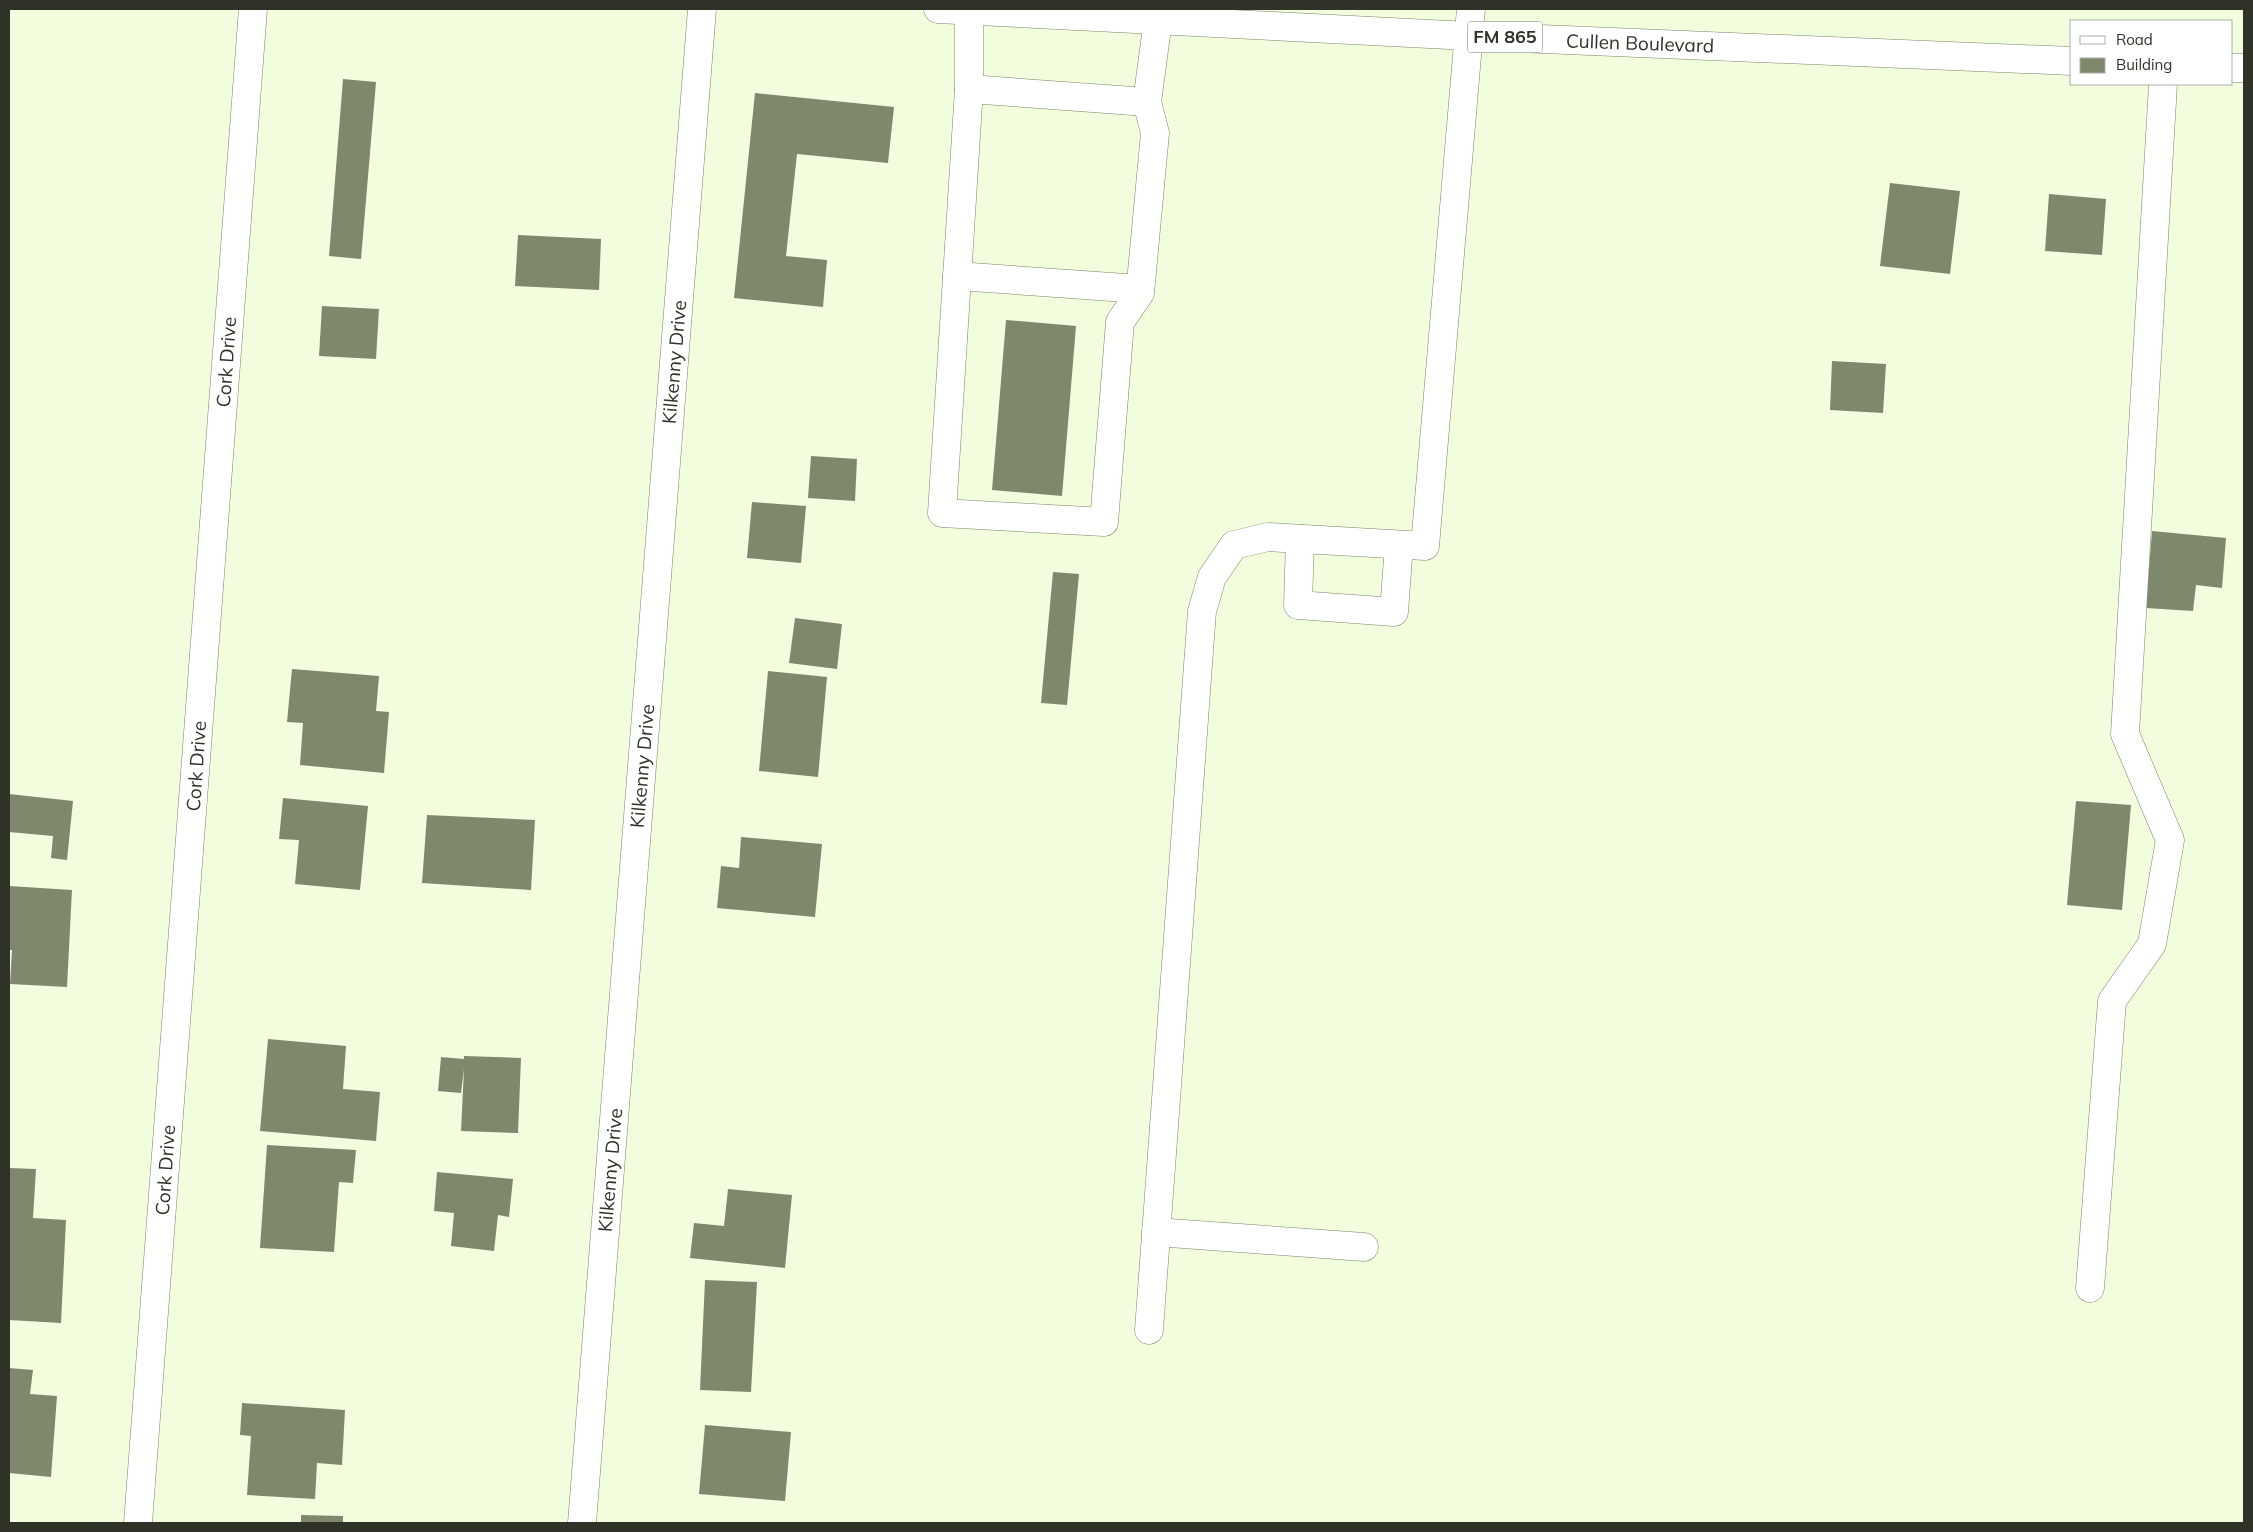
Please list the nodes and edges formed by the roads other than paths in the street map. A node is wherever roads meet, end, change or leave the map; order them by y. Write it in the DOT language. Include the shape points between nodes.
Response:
graph roads {
  1 [pos="253,9"];
  2 [pos="702,9"];
  3 [pos="938,9"];
  4 [pos="1471,9"];
  5 [pos="969,10"];
  6 [pos="1158,20"];
  7 [pos="1469,36"];
  8 [pos="2070,61"];
  9 [pos="2163,85"];
  10 [pos="969,89"];
  11 [pos="1148,102"];
  12 [pos="957,276"];
  13 [pos="1140,289"];
  14 [pos="1300,539"];
  15 [pos="1400,545"];
  16 [pos="1156,1232"];
  17 [pos="1364,1247"];
  18 [pos="2090,1288"];
  19 [pos="1149,1330"];
  20 [pos="138,1523"];
  21 [pos="582,1523"];
  1 -- 20 [label="street, Cork Drive"];
  2 -- 21 [label="street, Kilkenny Drive"];
  3 -- 5 [label="street, Cullen Boulevard / FM 865"];
  4 -- 7 [label="street"];
  5 -- 6 [label="street, Cullen Boulevard / FM 865"];
  5 -- 10 [label="street"];
  6 -- 7 [label="street, Cullen Boulevard / FM 865"];
  6 -- 11 [label="street"];
  7 -- 8 [label="street, Cullen Boulevard / FM 865"];
  7 -- 15 [label="street" via="1425,546"];
  9 -- 18 [label="street" via="2125,734 2170,840 2152,944 2112,1001"];
  10 -- 11 [label="street"];
  10 -- 12 [label="street"];
  11 -- 13 [label="street" via="1154,133"];
  12 -- 13 [label="street"];
  12 -- 13 [label="street" via="942,513 1104,522 1120,322"];
  14 -- 15 [label="street"];
  14 -- 15 [label="street" via="1298,605 1394,612"];
  14 -- 16 [label="street" via="1268,537 1234,546 1212,577 1202,611"];
  16 -- 17 [label="street"];
  16 -- 19 [label="street"];
}
